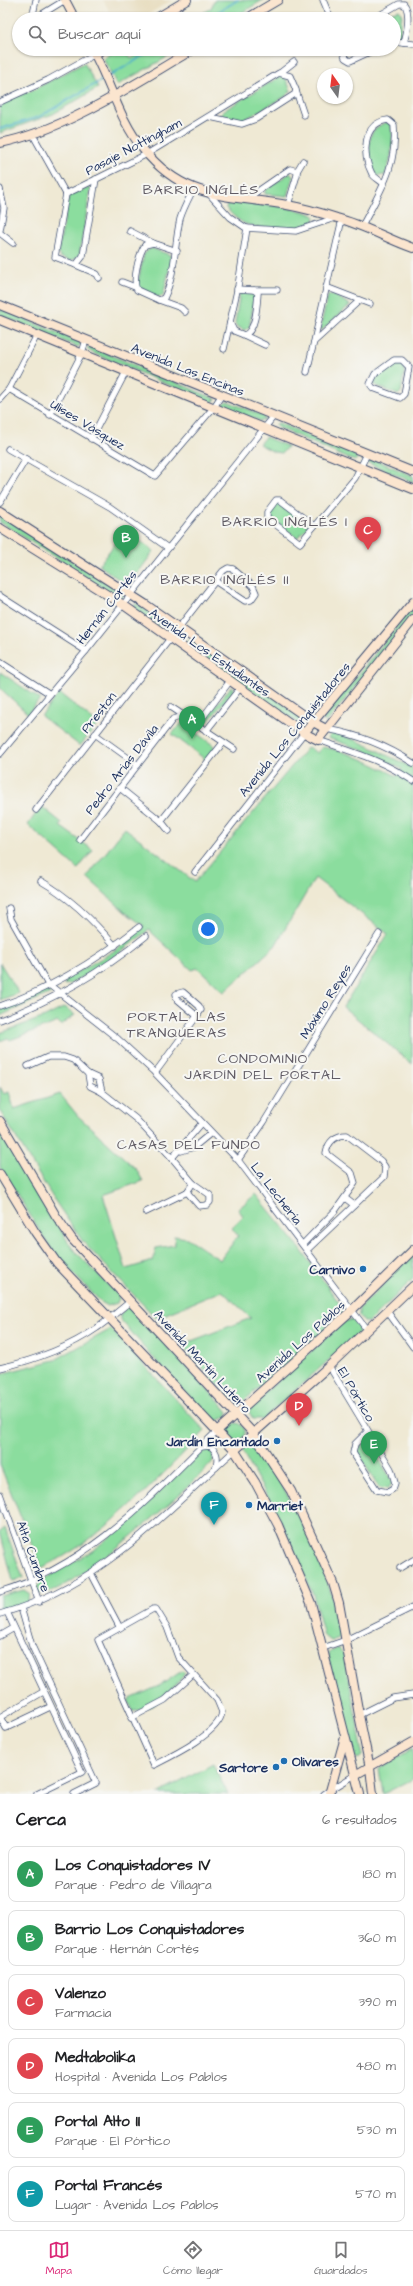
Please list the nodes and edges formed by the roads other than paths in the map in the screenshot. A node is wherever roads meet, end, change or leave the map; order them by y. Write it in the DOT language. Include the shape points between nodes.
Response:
graph roads {
  1 [pos="36,0"];
  2 [pos="65,0"];
  3 [pos="187,0"];
  4 [pos="278,0"];
  5 [pos="322,0"];
  6 [pos="405,2"];
  7 [pos="34,12"];
  8 [pos="45,12"];
  9 [pos="71,12"];
  10 [pos="167,12"];
  11 [pos="258,12"];
  12 [pos="328,12"];
  13 [pos="385,12"];
  14 [pos="401,43"];
  15 [pos="404,43"];
  16 [pos="413,44"];
  17 [pos="87,56"];
  18 [pos="96,56"];
  19 [pos="182,56"];
  20 [pos="344,56"];
  21 [pos="361,56"];
  22 [pos="294,62"];
  23 [pos="279,73"];
  24 [pos="296,91"];
  25 [pos="112,95"];
  26 [pos="0,102"];
  27 [pos="304,115"];
  28 [pos="210,117"];
  29 [pos="33,135"];
  30 [pos="0,143"];
  31 [pos="147,154"];
  32 [pos="303,161"];
  33 [pos="297,171"];
  34 [pos="96,179"];
  35 [pos="384,184"];
  36 [pos="194,188"];
  37 [pos="0,189"];
  38 [pos="66,194"];
  39 [pos="209,194"];
  40 [pos="245,200"];
  41 [pos="288,205"];
  42 [pos="339,218"];
  43 [pos="362,226"];
  44 [pos="247,228"];
  45 [pos="130,231"];
  46 [pos="0,232"];
  47 [pos="13,243"];
  48 [pos="154,243"];
  49 [pos="413,248"];
  50 [pos="177,251"];
  51 [pos="76,265"];
  52 [pos="99,278"];
  53 [pos="122,282"];
  54 [pos="135,287"];
  55 [pos="326,287"];
  56 [pos="237,289"];
  57 [pos="254,290"];
  58 [pos="277,290"];
  59 [pos="159,300"];
  60 [pos="359,301"];
  61 [pos="370,304"];
  62 [pos="0,305"];
  63 [pos="185,312"];
  64 [pos="0,320"];
  65 [pos="230,321"];
  66 [pos="244,335"];
  67 [pos="37,336"];
  68 [pos="86,340"];
  69 [pos="315,342"];
  70 [pos="265,345"];
  71 [pos="224,348"];
  72 [pos="82,353"];
  73 [pos="411,368"];
  74 [pos="127,370"];
  75 [pos="307,372"];
  76 [pos="9,389"];
  77 [pos="222,396"];
  78 [pos="0,399"];
  79 [pos="214,407"];
  80 [pos="50,415"];
  81 [pos="274,416"];
  82 [pos="265,428"];
  83 [pos="91,439"];
  84 [pos="8,449"];
  85 [pos="367,454"];
  86 [pos="26,459"];
  87 [pos="361,468"];
  88 [pos="413,472"];
  89 [pos="413,489"];
  90 [pos="0,502"];
  91 [pos="0,511"];
  92 [pos="314,526"];
  93 [pos="0,528"];
  94 [pos="168,548"];
  95 [pos="215,581"];
  96 [pos="130,594"];
  97 [pos="0,596"];
  98 [pos="413,602"];
  99 [pos="122,604"];
  100 [pos="413,620"];
  101 [pos="179,628"];
  102 [pos="170,639"];
  103 [pos="86,651"];
  104 [pos="0,662"];
  105 [pos="230,681"];
  106 [pos="240,688"];
  107 [pos="50,694"];
  108 [pos="171,708"];
  109 [pos="183,716"];
  110 [pos="313,722"];
  111 [pos="197,725"];
  112 [pos="326,729"];
  113 [pos="206,731"];
  114 [pos="304,733"];
  115 [pos="95,734"];
  116 [pos="318,740"];
  117 [pos="222,744"];
  118 [pos="234,749"];
  119 [pos="0,754"];
  120 [pos="413,763"];
  121 [pos="138,765"];
  122 [pos="413,781"];
  123 [pos="120,788"];
  124 [pos="36,810"];
  125 [pos="161,821"];
  126 [pos="169,830"];
  127 [pos="80,840"];
  128 [pos="195,872"];
  129 [pos="41,881"];
  130 [pos="9,908"];
  131 [pos="139,927"];
  132 [pos="379,934"];
  133 [pos="146,936"];
  134 [pos="115,946"];
  135 [pos="49,986"];
  136 [pos="61,994"];
  137 [pos="0,1006"];
  138 [pos="197,1016"];
  139 [pos="0,1020"];
  140 [pos="28,1066"];
  141 [pos="155,1073"];
  142 [pos="88,1074"];
  143 [pos="102,1092"];
  144 [pos="0,1121"];
  145 [pos="202,1123"];
  146 [pos="211,1133"];
  147 [pos="180,1150"];
  148 [pos="172,1158"];
  149 [pos="238,1160"];
  150 [pos="0,1174"];
  151 [pos="193,1184"];
  152 [pos="187,1192"];
  153 [pos="345,1198"];
  154 [pos="354,1205"];
  155 [pos="146,1212"];
  156 [pos="303,1244"];
  157 [pos="307,1250"];
  158 [pos="413,1250"];
  159 [pos="413,1286"];
  160 [pos="131,1301"];
  161 [pos="351,1311"];
  162 [pos="387,1311"];
  163 [pos="110,1319"];
  164 [pos="367,1330"];
  165 [pos="413,1347"];
  166 [pos="329,1366"];
  167 [pos="0,1368"];
  168 [pos="236,1414"];
  169 [pos="217,1431"];
  170 [pos="367,1432"];
  171 [pos="253,1433"];
  172 [pos="201,1447"];
  173 [pos="235,1450"];
  174 [pos="215,1468"];
  175 [pos="0,1494"];
  176 [pos="413,1560"];
  177 [pos="400,1568"];
  178 [pos="92,1574"];
  179 [pos="31,1582"];
  180 [pos="0,1592"];
  181 [pos="39,1602"];
  182 [pos="413,1607"];
  183 [pos="21,1608"];
  184 [pos="7,1612"];
  185 [pos="0,1614"];
  186 [pos="14,1628"];
  187 [pos="120,1628"];
  188 [pos="0,1636"];
  189 [pos="346,1640"];
  190 [pos="322,1648"];
  191 [pos="193,1675"];
  192 [pos="43,1692"];
  193 [pos="413,1695"];
  194 [pos="50,1707"];
  195 [pos="358,1715"];
  196 [pos="131,1718"];
  197 [pos="345,1737"];
  198 [pos="413,1742"];
  199 [pos="90,1768"];
  200 [pos="370,1768"];
  201 [pos="82,1772"];
  202 [pos="356,1775"];
  203 [pos="327,1792"];
  204 [pos="37,1794"];
  205 [pos="74,1794"];
  206 [pos="360,1794"];
  207 [pos="373,1794"];
  1 -- 7 [label="street"];
  2 -- 8 [label="street"];
  2 -- 9 [label="street"];
  3 -- 10 [label="street"];
  4 -- 11 [label="street"];
  5 -- 12 [label="street"];
  6 -- 13 [label="street"];
  6 -- 15 [label="street" via="407,32"];
  14 -- 15 [label="street"];
  15 -- 16 [label="street"];
  17 -- 26 [label="street" via="48,80"];
  18 -- 25 [label="street"];
  19 -- 25 [label="street"];
  20 -- 21 [label="street" via="350,61"];
  22 -- 23 [label="street, Pasaje Nottingham"];
  23 -- 24 [label="street" via="290,76"];
  23 -- 28 [label="street, Pasaje Nottingham"];
  24 -- 27 [label="street"];
  24 -- 28 [label="street" via="256,118 242,124"];
  25 -- 29 [label="street" via="57,126"];
  25 -- 31 [label="street"];
  28 -- 31 [label="street, Pasaje Nottingham"];
  29 -- 30 [label="street"];
  29 -- 38 [label="street"];
  31 -- 34 [label="street, Pasaje Nottingham"];
  31 -- 36 [label="street" via="172,176"];
  32 -- 33 [label="street"];
  33 -- 40 [label="street" via="287,170"];
  33 -- 41 [label="street"];
  34 -- 38 [label="street, Pasaje Nottingham"];
  34 -- 51 [label="street" via="83,256"];
  35 -- 35 [label="street" via="392,165 394,139 394,125 388,120 371,129 366,138 371,172"];
  35 -- 43 [label="street"];
  36 -- 39 [label="street"];
  36 -- 50 [label="street" via="180,218"];
  37 -- 46 [label="street" via="4,208"];
  38 -- 51 [label="street" via="54,257"];
  39 -- 40 [label="street"];
  39 -- 44 [label="street" via="230,217"];
  40 -- 41 [label="street"];
  41 -- 42 [label="street"];
  42 -- 43 [label="street"];
  42 -- 44 [label="street" via="296,231"];
  42 -- 55 [label="street"];
  43 -- 49 [label="street"];
  44 -- 56 [label="street"];
  45 -- 48 [label="street"];
  46 -- 47 [label="street"];
  48 -- 50 [label="street"];
  48 -- 54 [label="street" via="144,247"];
  50 -- 59 [label="street" via="167,293"];
  51 -- 52 [label="street" via="97,274"];
  53 -- 54 [label="street"];
  54 -- 59 [label="street" via="141,293"];
  55 -- 60 [label="street"];
  55 -- 69 [label="street"];
  56 -- 57 [label="street"];
  56 -- 65 [label="street"];
  57 -- 58 [label="street"];
  57 -- 66 [label="street" via="258,297 252,328"];
  59 -- 63 [label="street"];
  60 -- 61 [label="street"];
  60 -- 69 [label="street"];
  62 -- 68 [label="street, Avenida Las Encinas"];
  64 -- 67 [label="street, Avenida Las Encinas"];
  65 -- 66 [label="street" via="234,331"];
  65 -- 71 [label="street"];
  66 -- 70 [label="street"];
  67 -- 72 [label="street, Avenida Las Encinas"];
  67 -- 76 [label="street"];
  68 -- 72 [label="street"];
  68 -- 77 [label="street, Avenida Las Encinas"];
  69 -- 75 [label="street"];
  72 -- 74 [label="street, Avenida Las Encinas"];
  72 -- 80 [label="street"];
  73 -- 73 [label="street" via="402,360 390,361 372,376 370,386 401,397"];
  74 -- 79 [label="street, Avenida Las Encinas"];
  74 -- 83 [label="street"];
  76 -- 78 [label="street"];
  76 -- 80 [label="street, Ulises Vásquez"];
  77 -- 79 [label="street"];
  77 -- 81 [label="street, Avenida Las Encinas"];
  79 -- 82 [label="street, Avenida Las Encinas"];
  79 -- 83 [label="street, Ulises Vásquez" via="157,476"];
  80 -- 83 [label="street, Ulises Vásquez"];
  81 -- 82 [label="street, Hernán Cortés"];
  81 -- 85 [label="street, Avenida Las Encinas"];
  82 -- 87 [label="street, Avenida Las Encinas"];
  82 -- 94 [label="street, Hernán Cortés"];
  84 -- 86 [label="street"];
  85 -- 87 [label="street"];
  85 -- 88 [label="street, Avenida Las Encinas"];
  86 -- 90 [label="street"];
  86 -- 94 [label="street" via="110,507"];
  87 -- 89 [label="street, Avenida Las Encinas"];
  87 -- 92 [label="street"];
  91 -- 96 [label="street, Avenida Los Estudiantes"];
  92 -- 92 [label="street" via="300,543 266,518 267,512 276,500 280,500"];
  93 -- 99 [label="street, Avenida Los Estudiantes"];
  94 -- 96 [label="street, Hernán Cortés"];
  95 -- 95 [label="street, Preston" via="225,569 231,568 253,586 256,592 251,600 245,601"];
  95 -- 101 [label="street, Preston"];
  96 -- 99 [label="street, Hernán Cortés"];
  96 -- 101 [label="street, Avenida Los Estudiantes"];
  97 -- 103 [label="street"];
  98 -- 110 [label="street, Avenida Los Conquistadores"];
  99 -- 102 [label="street, Avenida Los Estudiantes"];
  99 -- 103 [label="street, Hernán Cortés"];
  100 -- 112 [label="street, Avenida Los Conquistadores"];
  101 -- 102 [label="street, Preston"];
  101 -- 110 [label="street, Avenida Los Estudiantes"];
  102 -- 105 [label="street, Avenida Los Estudiantes"];
  102 -- 115 [label="street, Preston"];
  103 -- 107 [label="street, Hernán Cortés"];
  104 -- 107 [label="street"];
  105 -- 106 [label="street, Avenida Los Estudiantes"];
  105 -- 111 [label="street"];
  106 -- 113 [label="street"];
  106 -- 114 [label="street, Avenida Los Estudiantes"];
  107 -- 119 [label="street, Hernán Cortés"];
  108 -- 109 [label="street"];
  109 -- 111 [label="street"];
  109 -- 121 [label="street, Pedro Arias Dávila" via="174,718"];
  110 -- 112 [label="street, Avenida Los Estudiantes"];
  110 -- 114 [label="street, Avenida Los Conquistadores"];
  111 -- 113 [label="street"];
  112 -- 116 [label="street, Avenida Los Conquistadores"];
  112 -- 120 [label="street, Avenida Los Estudiantes" via="346,732"];
  113 -- 117 [label="street"];
  114 -- 116 [label="street, Avenida Los Estudiantes"];
  114 -- 128 [label="street, Avenida Los Conquistadores"];
  115 -- 121 [label="street"];
  115 -- 124 [label="street, Preston"];
  116 -- 122 [label="street, Avenida Los Estudiantes" via="367,756"];
  117 -- 118 [label="street"];
  117 -- 125 [label="street"];
  121 -- 123 [label="street, Pedro Arias Dávila"];
  123 -- 125 [label="street"];
  123 -- 127 [label="street, Pedro Arias Dávila"];
  125 -- 126 [label="street"];
  129 -- 134 [label="street" via="90,919"];
  130 -- 135 [label="street" via="11,919"];
  131 -- 134 [label="street"];
  132 -- 149 [label="street, Máximo Reyes"];
  133 -- 136 [label="street" via="109,965"];
  134 -- 135 [label="street"];
  135 -- 136 [label="street, La Lechería"];
  135 -- 137 [label="street"];
  136 -- 139 [label="street"];
  136 -- 141 [label="street, La Lechería" via="118,1038"];
  138 -- 138 [label="street" via="177,999 176,994 183,992 199,1006 201,1010"];
  138 -- 141 [label="street"];
  140 -- 142 [label="street" via="44,1058 60,1056 73,1060"];
  141 -- 145 [label="street, La Lechería"];
  142 -- 143 [label="street" via="90,1086"];
  142 -- 143 [label="street" via="100,1079"];
  143 -- 148 [label="street" via="136,1119"];
  144 -- 160 [label="street, Avenida Martín Lutero" via="64,1228 88,1258"];
  145 -- 146 [label="street, La Lechería"];
  145 -- 147 [label="street"];
  146 -- 147 [label="street" via="194,1147"];
  146 -- 149 [label="street, La Lechería"];
  147 -- 148 [label="street"];
  148 -- 151 [label="street"];
  149 -- 156 [label="street, La Lechería"];
  150 -- 163 [label="street" via="49,1253"];
  151 -- 152 [label="street"];
  151 -- 152 [label="street" via="210,1195 210,1202 199,1206"];
  152 -- 155 [label="street"];
  153 -- 154 [label="street"];
  153 -- 154 [label="street" via="355,1183 355,1178 326,1153 333,1139 347,1135 381,1161 385,1171 383,1180"];
  153 -- 156 [label="street"];
  154 -- 157 [label="street"];
  156 -- 157 [label="street, La Lechería"];
  157 -- 161 [label="street, La Lechería"];
  158 -- 161 [label="street, Avenida Los Pablos"];
  159 -- 162 [label="street"];
  160 -- 163 [label="street"];
  160 -- 168 [label="street, Avenida Martín Lutero"];
  161 -- 164 [label="street, La Lechería"];
  161 -- 168 [label="street, Avenida Los Pablos"];
  162 -- 164 [label="street"];
  162 -- 165 [label="street"];
  163 -- 167 [label="street" via="56,1352"];
  163 -- 169 [label="street"];
  164 -- 166 [label="street"];
  166 -- 170 [label="street, El Pórtico"];
  166 -- 171 [label="street"];
  168 -- 169 [label="street, Avenida Los Pablos"];
  168 -- 171 [label="street, Avenida Martín Lutero"];
  169 -- 172 [label="street, Avenida Los Pablos"];
  169 -- 173 [label="street"];
  170 -- 170 [label="street, El Pórtico" via="355,1444 353,1453 377,1490 388,1492 393,1489 395,1480"];
  171 -- 173 [label="street"];
  171 -- 189 [label="street, Avenida Martín Lutero" via="278,1468 297,1502 336,1592"];
  172 -- 174 [label="street" via="210,1446 215,1451"];
  172 -- 179 [label="street, Avenida Los Pablos" via="137,1510 103,1538 60,1567"];
  173 -- 174 [label="street"];
  173 -- 190 [label="street" via="261,1491 288,1548 311,1603"];
  174 -- 178 [label="street" via="142,1534"];
  175 -- 179 [label="street, Alta Cumbre"];
  176 -- 177 [label="street"];
  178 -- 181 [label="street"];
  178 -- 187 [label="street"];
  179 -- 180 [label="street, Avenida Los Pablos"];
  179 -- 181 [label="street, Alta Cumbre"];
  181 -- 183 [label="street"];
  182 -- 189 [label="street"];
  183 -- 184 [label="street"];
  183 -- 199 [label="street" via="32,1646"];
  184 -- 185 [label="street"];
  184 -- 186 [label="street"];
  186 -- 188 [label="street"];
  186 -- 192 [label="street"];
  187 -- 191 [label="street" via="156,1609 167,1627 178,1657"];
  187 -- 196 [label="street" via="98,1640"];
  189 -- 190 [label="street"];
  189 -- 195 [label="street, Avenida Martín Lutero"];
  190 -- 197 [label="street"];
  191 -- 196 [label="street" via="165,1700"];
  191 -- 196 [label="street" via="221,1707 222,1716 218,1724 203,1736 154,1765"];
  192 -- 194 [label="street"];
  192 -- 194 [label="street" via="0,1717 6,1728"];
  193 -- 195 [label="street" via="393,1698"];
  194 -- 201 [label="street"];
  195 -- 200 [label="street, Avenida Martín Lutero"];
  197 -- 202 [label="street"];
  197 -- 203 [label="street"];
  198 -- 200 [label="street"];
  199 -- 201 [label="street"];
  199 -- 205 [label="street" via="96,1783"];
  200 -- 202 [label="street"];
  200 -- 207 [label="street, Avenida Martín Lutero"];
  201 -- 204 [label="street"];
  202 -- 203 [label="street"];
  202 -- 206 [label="street"];
}
